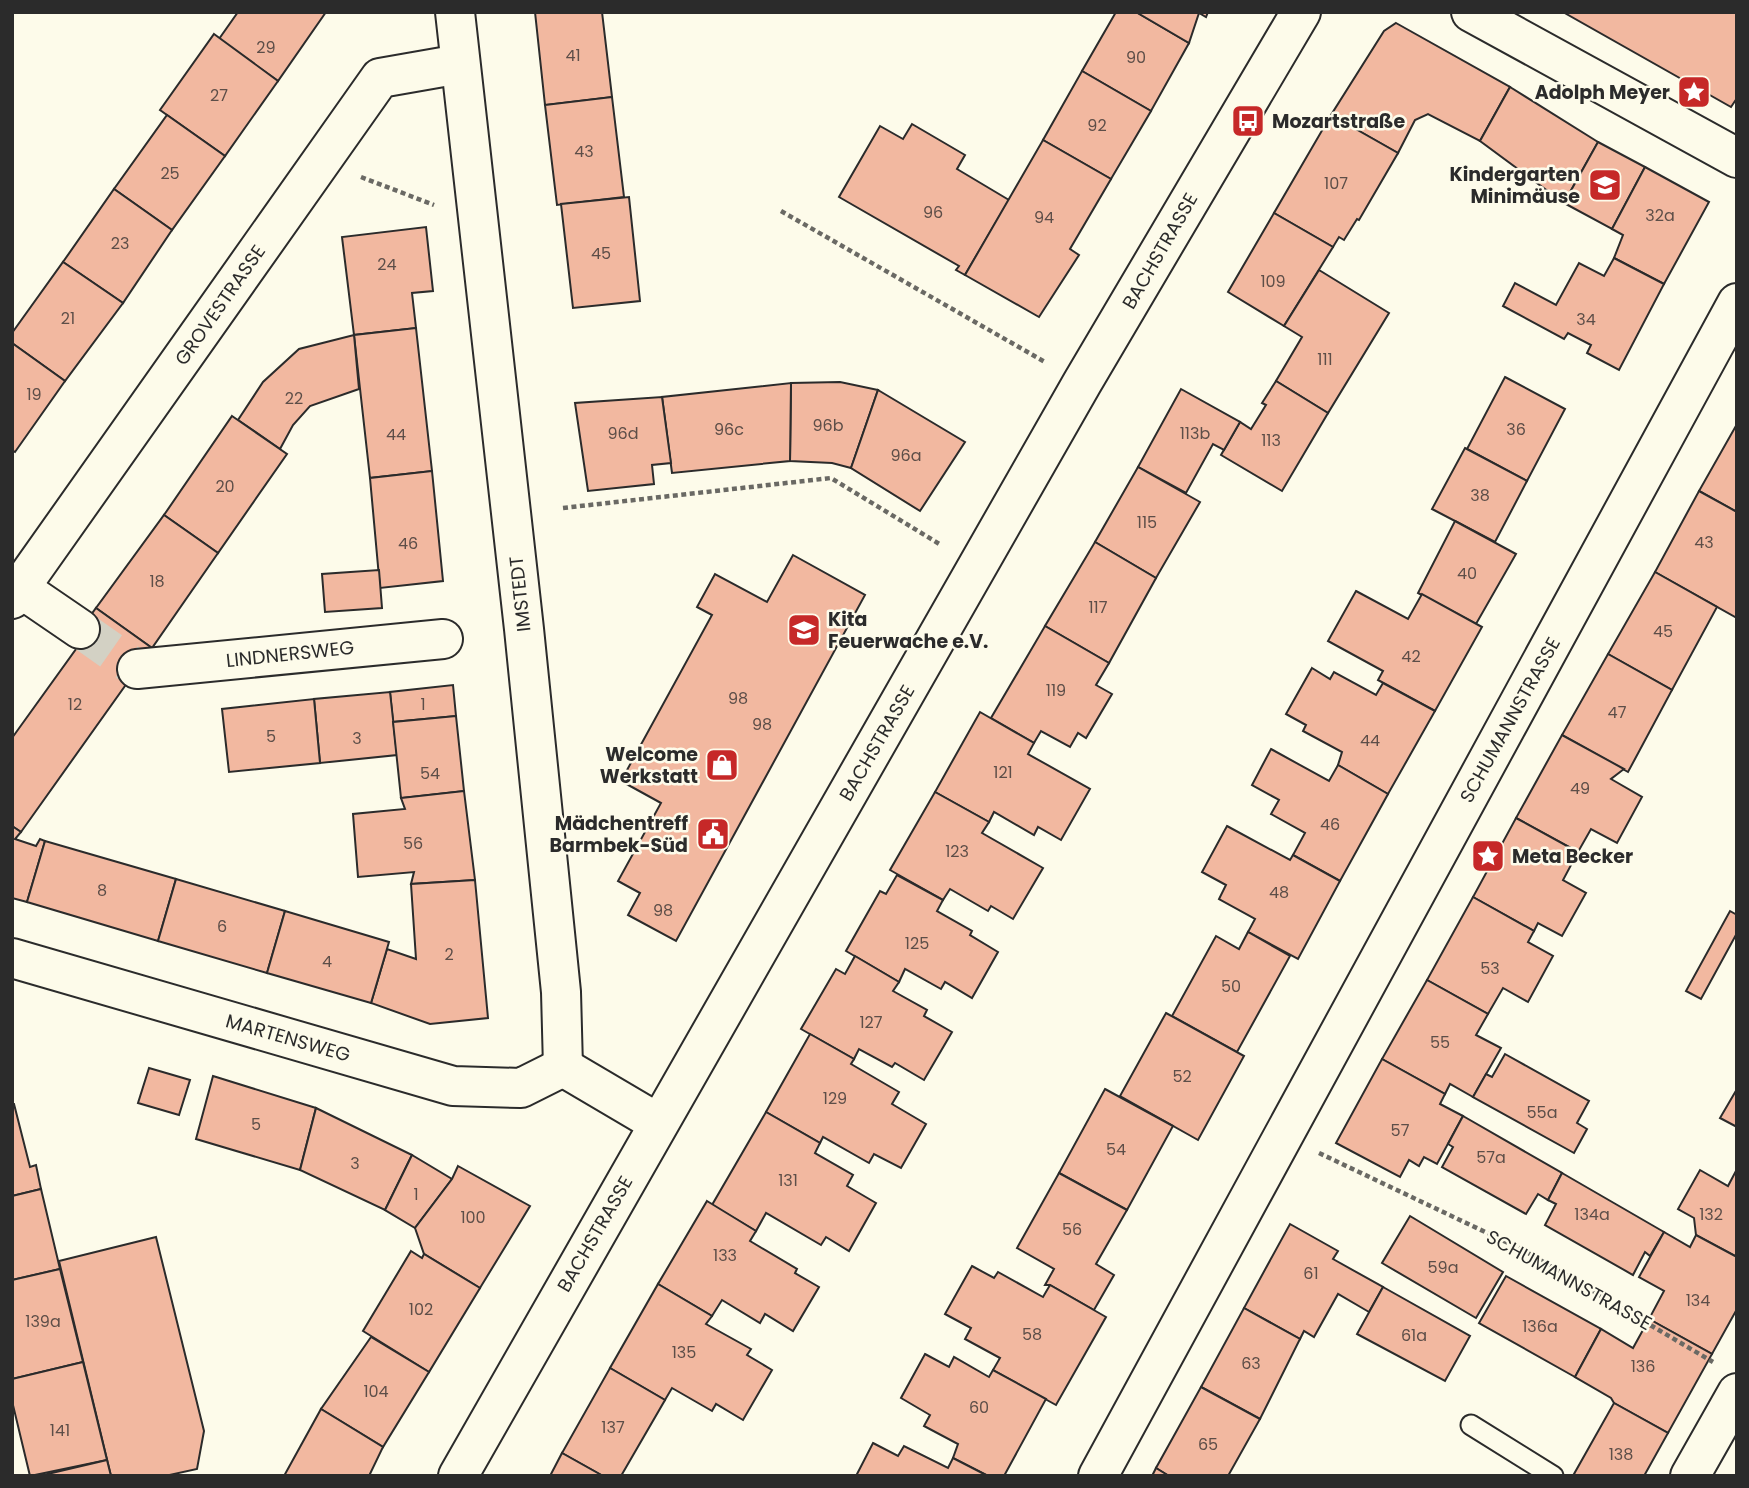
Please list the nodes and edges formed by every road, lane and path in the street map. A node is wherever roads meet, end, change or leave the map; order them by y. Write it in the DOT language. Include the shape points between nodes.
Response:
graph roads {
  1 [pos="455,12"];
  2 [pos="1301,12"];
  3 [pos="1471,12"];
  4 [pos="460,64"];
  5 [pos="1737,159"];
  6 [pos="320,163"];
  7 [pos="781,211"];
  8 [pos="478,220"];
  9 [pos="1737,303"];
  10 [pos="1045,362"];
  11 [pos="563,508"];
  12 [pos="978,568"];
  13 [pos="16,593"];
  14 [pos="80,629"];
  15 [pos="443,639"];
  16 [pos="137,669"];
  17 [pos="12,958"];
  18 [pos="563,1067"];
  19 [pos="658,1123"];
  20 [pos="1284,1137"];
  21 [pos="1731,1381"];
  22 [pos="1471,1425"];
  23 [pos="458,1476"];
  24 [pos="1098,1476"];
  25 [pos="1553,1476"];
  26 [pos="1690,1476"];
  1 -- 4 [label="street, IMSTEDT"];
  2 -- 12 [label="street, BACHSTRASSE"];
  3 -- 5 [label="street"];
  4 -- 6 [label="street, GROVESTRASSE" via="380,78"];
  4 -- 8 [label="street, IMSTEDT"];
  6 -- 8 [label="path"];
  6 -- 13 [label="street, GROVESTRASSE"];
  7 -- 10 [label="path"];
  8 -- 18 [label="street, IMSTEDT" via="561,992"];
  9 -- 20 [label="street, SCHUMANNSTRASSE"];
  11 -- 12 [label="path" via="831,478"];
  12 -- 19 [label="street, BACHSTRASSE"];
  13 -- 14 [label="street"];
  15 -- 16 [label="street, LINDNERSWEG"];
  17 -- 18 [label="street, MARTENSWEG" via="453,1086 521,1088"];
  18 -- 19 [label="street"];
  19 -- 23 [label="street, BACHSTRASSE"];
  20 -- 21 [label="path, SCHUMANNSTRASSE" via="1524,1250"];
  20 -- 24 [label="street, SCHUMANNSTRASSE"];
  21 -- 26 [label="street"];
  22 -- 25 [label="lane"];
}
